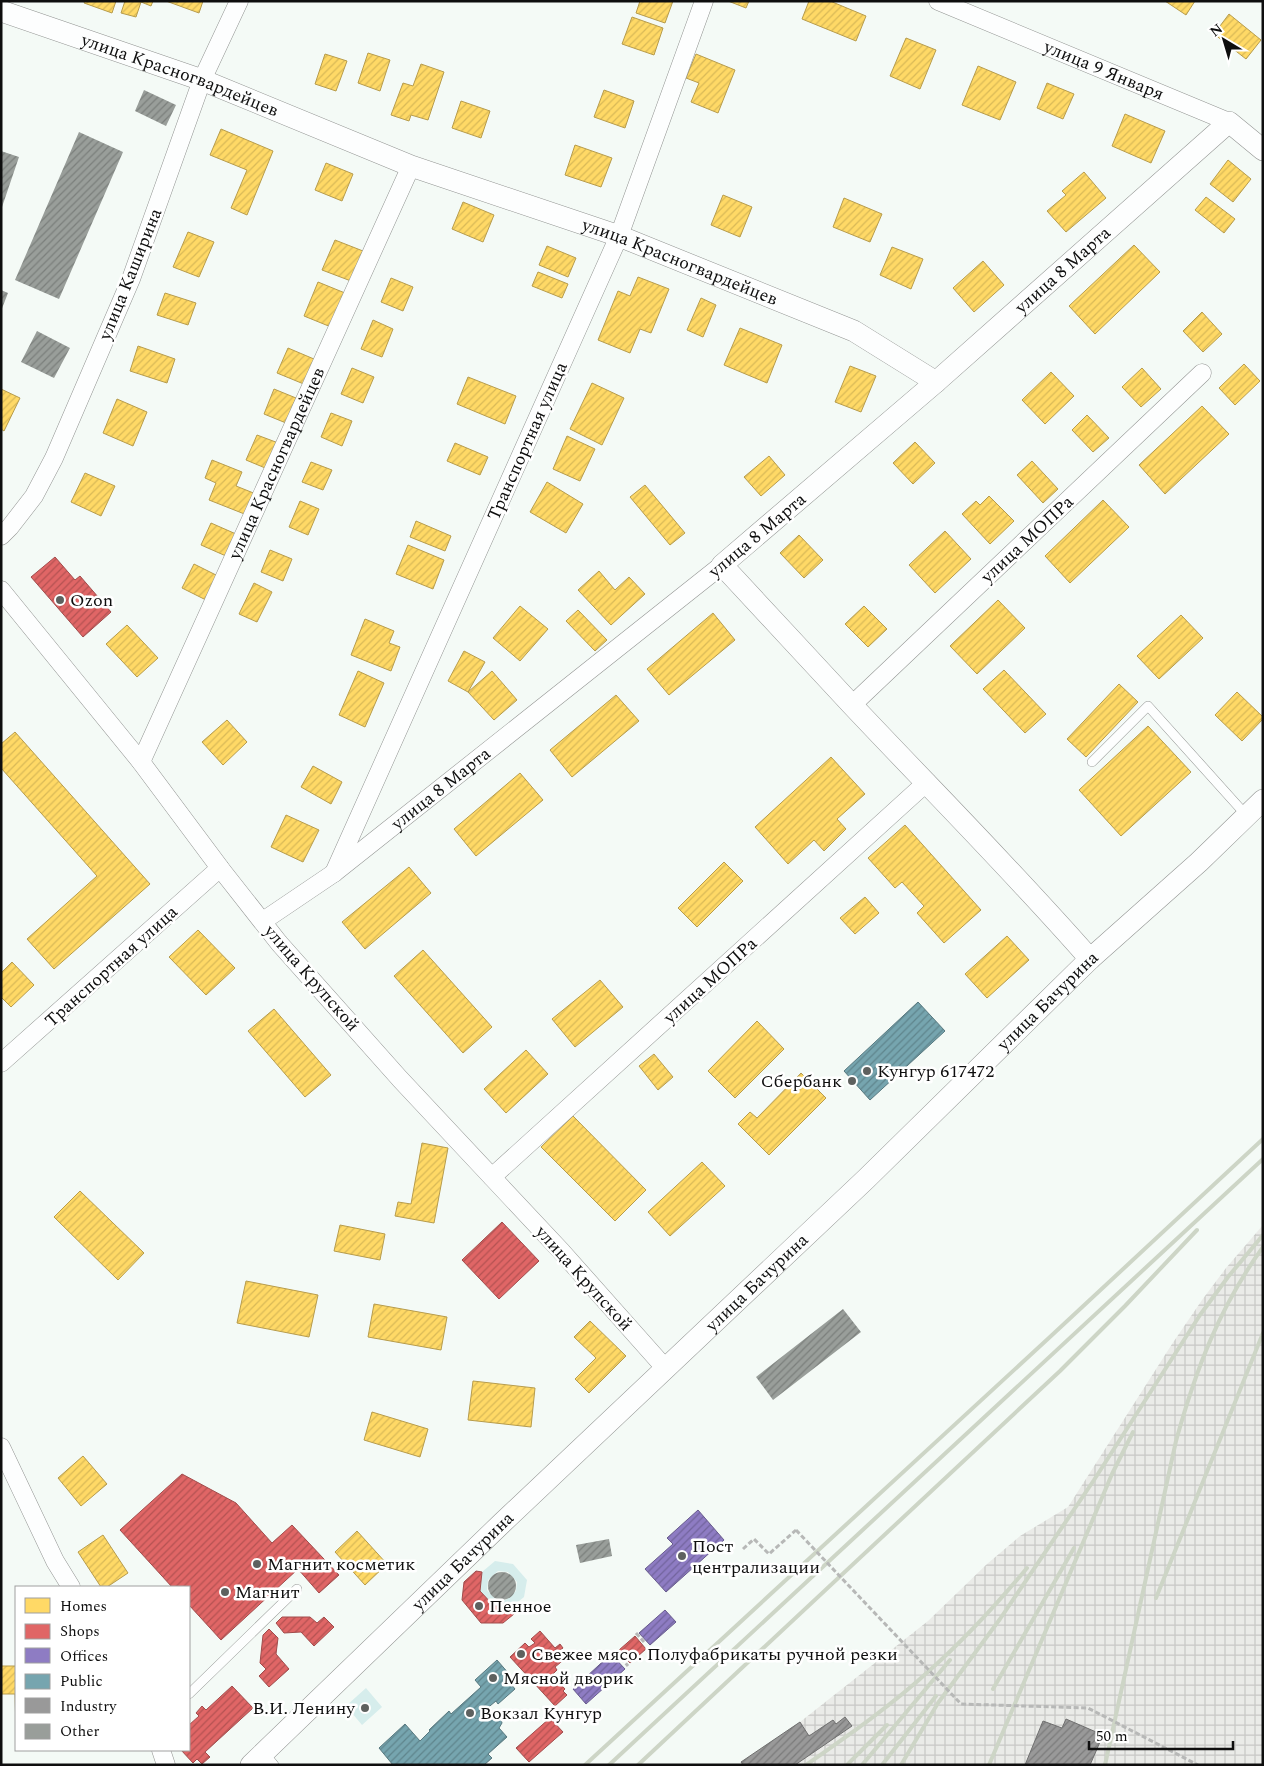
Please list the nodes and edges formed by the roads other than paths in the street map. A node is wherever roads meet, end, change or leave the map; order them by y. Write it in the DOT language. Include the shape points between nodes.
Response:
graph roads {
  1 [pos="238,1"];
  2 [pos="704,1"];
  3 [pos="938,1"];
  4 [pos="1,11"];
  5 [pos="202,80"];
  6 [pos="1229,122"];
  7 [pos="1263,150"];
  8 [pos="411,166"];
  9 [pos="619,236"];
  10 [pos="1202,373"];
  11 [pos="936,382"];
  12 [pos="1,536"];
  13 [pos="722,565"];
  14 [pos="1,590"];
  15 [pos="852,705"];
  16 [pos="141,762"];
  17 [pos="1092,762"];
  18 [pos="927,782"];
  19 [pos="1263,800"];
  20 [pos="1247,816"];
  21 [pos="220,868"];
  22 [pos="334,873"];
  23 [pos="263,921"];
  24 [pos="1090,959"];
  25 [pos="1,1063"];
  26 [pos="492,1177"];
  27 [pos="666,1369"];
  28 [pos="1,1447"];
  29 [pos="70,1586"];
  30 [pos="297,1589"];
  31 [pos="190,1693"];
  32 [pos="161,1751"];
  33 [pos="263,1761"];
  34 [pos="166,1765"];
  1 -- 5 [label="street, улица Каширина"];
  2 -- 9 [label="street, Транспортная улица"];
  3 -- 6 [label="street, улица 9 Января"];
  4 -- 5 [label="street, улица Красногвардейцев"];
  5 -- 8 [label="street, улица Красногвардейцев"];
  5 -- 12 [label="street, улица Каширина" via="131,279 54,458 34,496"];
  6 -- 7 [label="street, улица 9 Января"];
  6 -- 11 [label="street, улица 8 Марта"];
  8 -- 9 [label="street, улица Красногвардейцев"];
  8 -- 16 [label="street, улица Красногвардейцев"];
  9 -- 11 [label="street, улица Красногвардейцев" via="854,331"];
  9 -- 22 [label="street, Транспортная улица"];
  10 -- 15 [label="street, улица МОПРа"];
  11 -- 13 [label="street, улица 8 Марта"];
  13 -- 15 [label="street"];
  13 -- 22 [label="street, улица 8 Марта"];
  14 -- 16 [label="street, улица Крупской"];
  15 -- 18 [label="street"];
  16 -- 21 [label="street, улица Крупской"];
  17 -- 20 [label="lane" via="1148,706"];
  18 -- 24 [label="street"];
  18 -- 26 [label="street, улица МОПРа"];
  19 -- 20 [label="street, улица Бачурина"];
  20 -- 24 [label="street, улица Бачурина"];
  21 -- 23 [label="street, улица Крупской"];
  21 -- 25 [label="street, Транспортная улица"];
  22 -- 23 [label="street, улица 8 Марта"];
  23 -- 26 [label="street, улица Крупской" via="316,986"];
  24 -- 27 [label="street, улица Бачурина"];
  26 -- 27 [label="street, улица Крупской"];
  27 -- 33 [label="street, улица Бачурина" via="508,1518"];
  28 -- 29 [label="street" via="55,1561"];
  30 -- 31 [label="lane"];
  32 -- 34 [label="street"];
}
